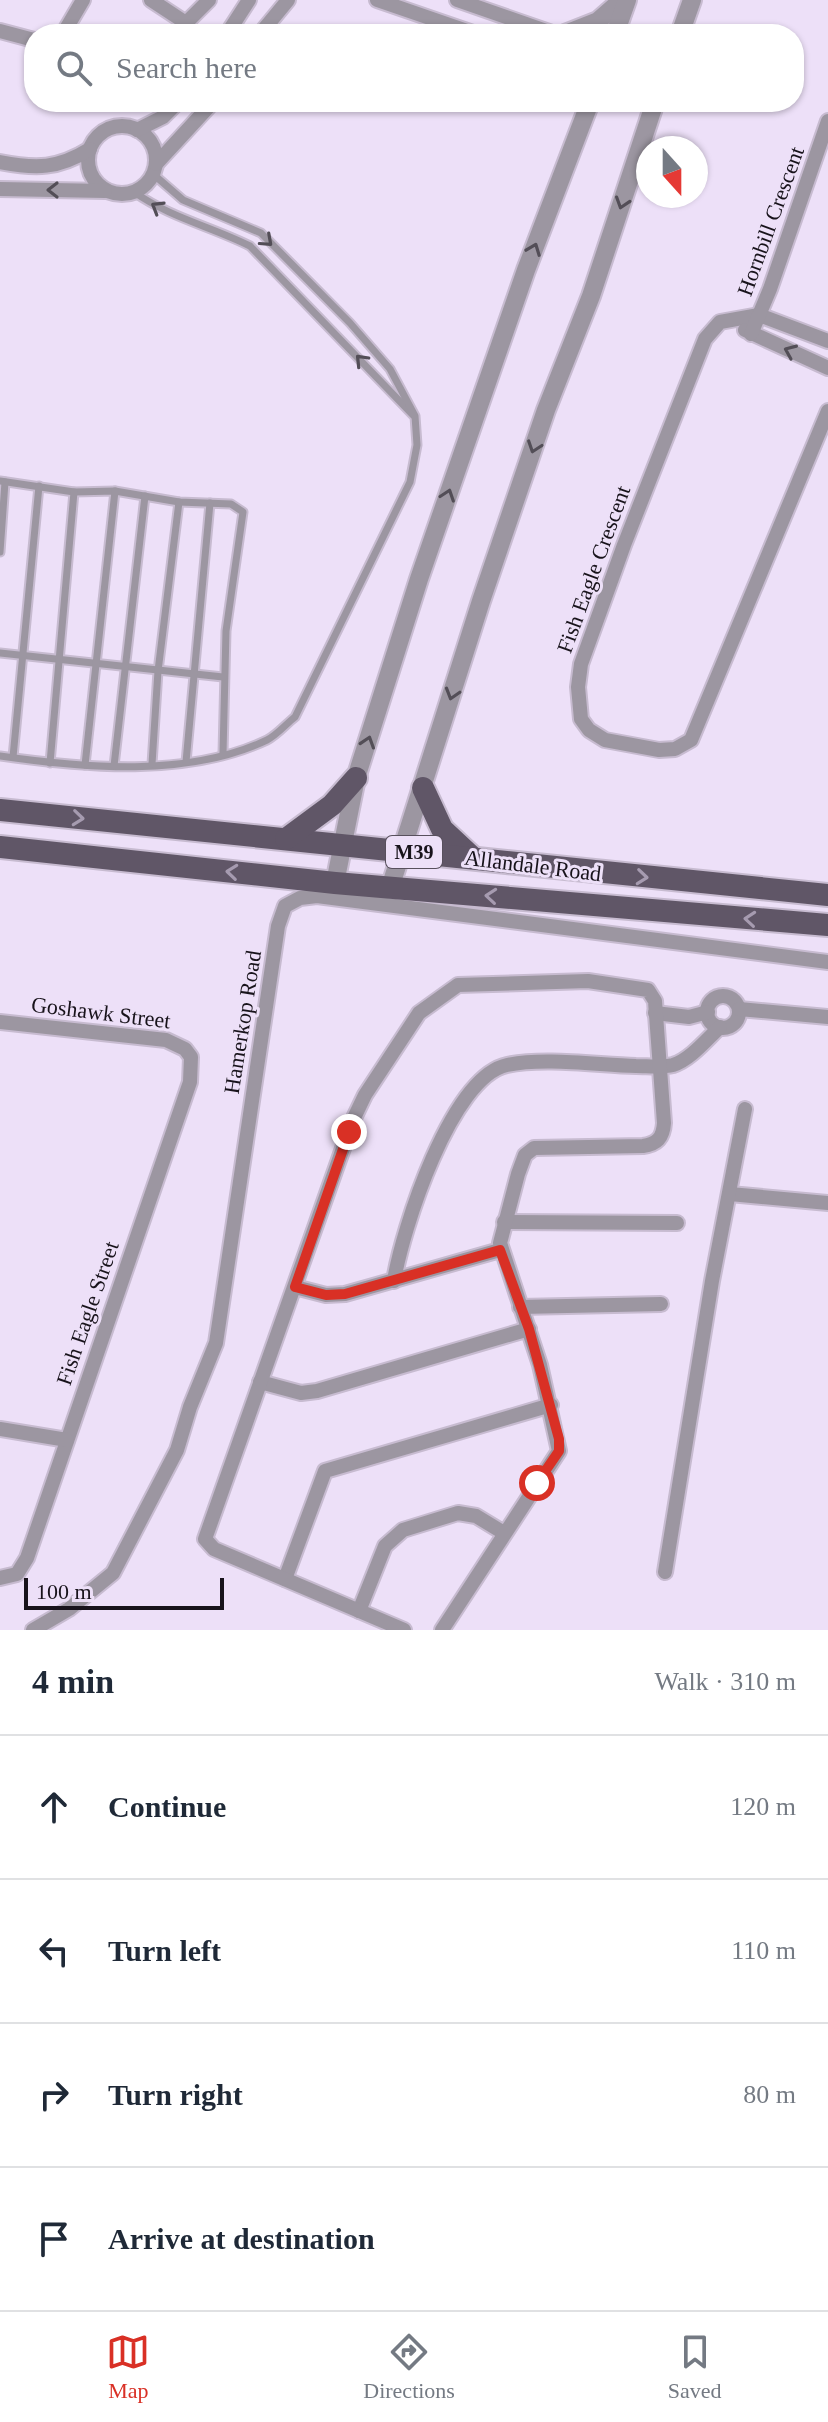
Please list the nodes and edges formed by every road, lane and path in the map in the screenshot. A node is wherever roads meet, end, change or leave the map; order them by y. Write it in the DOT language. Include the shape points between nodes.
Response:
graph roads {
  1 [pos="83,0"];
  2 [pos="151,0"];
  3 [pos="209,0"];
  4 [pos="249,0"];
  5 [pos="288,0"];
  6 [pos="377,0"];
  7 [pos="457,0"];
  8 [pos="624,0"];
  9 [pos="692,0"];
  10 [pos="69,24"];
  11 [pos="178,24"];
  12 [pos="187,24"];
  13 [pos="233,24"];
  14 [pos="268,24"];
  15 [pos="447,24"];
  16 [pos="526,24"];
  17 [pos="590,24"];
  18 [pos="618,24"];
  19 [pos="684,24"];
  20 [pos="0,31"];
  21 [pos="24,37"];
  22 [pos="168,112"];
  23 [pos="204,112"];
  24 [pos="578,112"];
  25 [pos="586,112"];
  26 [pos="652,112"];
  27 [pos="828,121"];
  28 [pos="581,125"];
  29 [pos="137,130"];
  30 [pos="90,149"];
  31 [pos="0,162"];
  32 [pos="155,169"];
  33 [pos="0,189"];
  34 [pos="105,191"];
  35 [pos="134,192"];
  36 [pos="340,313"];
  37 [pos="759,315"];
  38 [pos="734,322"];
  39 [pos="326,325"];
  40 [pos="357,331"];
  41 [pos="751,334"];
  42 [pos="828,341"];
  43 [pos="344,343"];
  44 [pos="828,368"];
  45 [pos="828,411"];
  46 [pos="415,416"];
  47 [pos="2,482"];
  48 [pos="39,486"];
  49 [pos="115,491"];
  50 [pos="74,492"];
  51 [pos="145,496"];
  52 [pos="179,502"];
  53 [pos="210,503"];
  54 [pos="0,552"];
  55 [pos="0,653"];
  56 [pos="24,657"];
  57 [pos="60,662"];
  58 [pos="94,664"];
  59 [pos="124,667"];
  60 [pos="158,671"];
  61 [pos="192,674"];
  62 [pos="223,677"];
  63 [pos="223,753"];
  64 [pos="0,756"];
  65 [pos="13,757"];
  66 [pos="186,762"];
  67 [pos="50,763"];
  68 [pos="152,764"];
  69 [pos="85,765"];
  70 [pos="114,766"];
  71 [pos="356,778"];
  72 [pos="423,788"];
  73 [pos="0,810"];
  74 [pos="0,838"];
  75 [pos="286,839"];
  76 [pos="343,845"];
  77 [pos="0,847"];
  78 [pos="402,851"];
  79 [pos="63,854"];
  80 [pos="472,857"];
  81 [pos="335,883"];
  82 [pos="390,888"];
  83 [pos="828,895"];
  84 [pos="828,925"];
  85 [pos="828,962"];
  86 [pos="739,1009"];
  87 [pos="708,1012"];
  88 [pos="655,1013"];
  89 [pos="828,1017"];
  90 [pos="0,1022"];
  91 [pos="720,1027"];
  92 [pos="191,1057"];
  93 [pos="661,1066"];
  94 [pos="745,1109"];
  95 [pos="730,1194"];
  96 [pos="828,1203"];
  97 [pos="504,1222"];
  98 [pos="677,1223"];
  99 [pos="500,1250"];
  100 [pos="394,1281"];
  101 [pos="295,1287"];
  102 [pos="661,1304"];
  103 [pos="520,1307"];
  104 [pos="529,1329"];
  105 [pos="260,1382"];
  106 [pos="551,1405"];
  107 [pos="0,1429"];
  108 [pos="67,1440"];
  109 [pos="504,1533"];
  110 [pos="665,1572"];
  111 [pos="5,1577"];
  112 [pos="285,1579"];
  113 [pos="359,1611"];
  114 [pos="33,1630"];
  115 [pos="404,1630"];
  116 [pos="442,1630"];
  1 -- 10 [label="street"];
  2 -- 11 [label="street"];
  3 -- 12 [label="street"];
  4 -- 13 [label="street"];
  5 -- 14 [label="street"];
  6 -- 15 [label="street"];
  7 -- 16 [label="street"];
  8 -- 17 [label="street"];
  8 -- 18 [label="street"];
  9 -- 19 [label="street"];
  20 -- 21 [label="street"];
  22 -- 29 [label="street"];
  23 -- 32 [label="street"];
  24 -- 28 [label="street"];
  25 -- 28 [label="street"];
  26 -- 72 [label="street, one-way" via="481,601"];
  27 -- 37 [label="street, Hornbill Crescent"];
  71 -- 28 [label="street, one-way" via="419,579"];
  29 -- 30 [label="street" via="113,127"];
  29 -- 32 [label="street" via="154,148"];
  30 -- 31 [label="street" via="45,168"];
  30 -- 34 [label="street" via="90,173"];
  32 -- 35 [label="street"];
  32 -- 36 [label="lane, one-way" via="183,200 261,233"];
  34 -- 33 [label="street, one-way"];
  34 -- 35 [label="street"];
  39 -- 35 [label="lane, one-way" via="250,246 163,213"];
  36 -- 39 [label="lane"];
  36 -- 40 [label="lane"];
  37 -- 38 [label="street, Fish Eagle Crescent"];
  37 -- 41 [label="street, Hornbill Crescent"];
  37 -- 42 [label="street"];
  38 -- 41 [label="street"];
  38 -- 45 [label="street, Fish Eagle Crescent" via="717,324 705,339 581,664 578,706 581,719 597,736 659,750 691,740"];
  39 -- 43 [label="lane"];
  40 -- 43 [label="lane"];
  40 -- 46 [label="lane" via="390,369"];
  44 -- 41 [label="street, one-way"];
  46 -- 43 [label="lane, one-way"];
  46 -- 63 [label="lane" via="417,445 410,482 295,717 268,740"];
  47 -- 48 [label="lane"];
  47 -- 54 [label="lane"];
  48 -- 50 [label="lane"];
  48 -- 56 [label="lane"];
  49 -- 50 [label="lane"];
  49 -- 51 [label="lane"];
  49 -- 58 [label="lane"];
  50 -- 57 [label="lane"];
  51 -- 52 [label="lane"];
  51 -- 59 [label="lane"];
  52 -- 53 [label="lane"];
  52 -- 60 [label="lane"];
  53 -- 61 [label="lane"];
  53 -- 62 [label="lane" via="231,504 243,512"];
  55 -- 56 [label="lane"];
  56 -- 57 [label="lane"];
  56 -- 65 [label="lane"];
  57 -- 58 [label="lane"];
  57 -- 67 [label="lane"];
  58 -- 59 [label="lane"];
  58 -- 69 [label="lane"];
  59 -- 60 [label="lane"];
  59 -- 70 [label="lane"];
  60 -- 61 [label="lane"];
  60 -- 68 [label="lane"];
  61 -- 62 [label="lane"];
  61 -- 66 [label="lane"];
  62 -- 63 [label="lane"];
  63 -- 66 [label="lane"];
  64 -- 65 [label="lane"];
  65 -- 67 [label="lane"];
  66 -- 68 [label="lane"];
  67 -- 69 [label="lane"];
  68 -- 70 [label="lane"];
  69 -- 70 [label="lane"];
  71 -- 75 [label="main road" via="321,814"];
  71 -- 76 [label="street"];
  72 -- 78 [label="street"];
  72 -- 80 [label="main road" via="442,829"];
  73 -- 75 [label="main road, Allandale Road / M39, one-way"];
  74 -- 79 [label="main road"];
  75 -- 76 [label="main road, Allandale Road / M39"];
  76 -- 78 [label="main road, Allandale Road / M39"];
  76 -- 81 [label="street"];
  77 -- 79 [label="main road, Allandale Road / M39"];
  78 -- 80 [label="main road, Allandale Road / M39"];
  78 -- 82 [label="street"];
  81 -- 79 [label="main road, Allandale Road / M39, one-way"];
  80 -- 83 [label="main road, Allandale Road / M39, one-way"];
  81 -- 82 [label="main road, Allandale Road / M39"];
  84 -- 82 [label="main road, Allandale Road / M39, one-way"];
  85 -- 114 [label="street, Hamerkop Road" via="317,896 285,906 216,1343 177,1450 113,1573"];
  86 -- 87 [label="street" via="724,996 711,1002"];
  86 -- 89 [label="street"];
  86 -- 91 [label="street" via="735,1022"];
  87 -- 88 [label="street" via="689,1017"];
  87 -- 91 [label="street"];
  88 -- 93 [label="street"];
  88 -- 101 [label="street" via="655,998 648,990 588,981 465,984 432,1001 358,1108"];
  90 -- 92 [label="street, Goshawk Street" via="166,1040"];
  91 -- 93 [label="street" via="679,1062"];
  92 -- 108 [label="street, Fish Eagle Street" via="190,1082"];
  93 -- 97 [label="street" via="664,1123 658,1140 643,1146 529,1150"];
  93 -- 100 [label="street" via="523,1063 496,1068 484,1077 441,1140 407,1228"];
  94 -- 95 [label="street"];
  95 -- 96 [label="street"];
  95 -- 110 [label="street"];
  97 -- 98 [label="street"];
  97 -- 99 [label="street"];
  99 -- 100 [label="street"];
  99 -- 103 [label="street"];
  100 -- 101 [label="street" via="338,1295"];
  101 -- 105 [label="street"];
  102 -- 103 [label="street"];
  103 -- 104 [label="street"];
  104 -- 105 [label="street" via="317,1391 301,1393"];
  104 -- 106 [label="street"];
  105 -- 112 [label="street" via="205,1539 214,1549"];
  106 -- 109 [label="street" via="559,1451"];
  106 -- 112 [label="street" via="325,1471"];
  107 -- 108 [label="street"];
  108 -- 111 [label="street, Fish Eagle Street" via="23,1567"];
  109 -- 113 [label="street" via="476,1516 458,1513 403,1530 385,1546"];
  109 -- 116 [label="street"];
  112 -- 113 [label="street"];
  113 -- 115 [label="street"];
}
